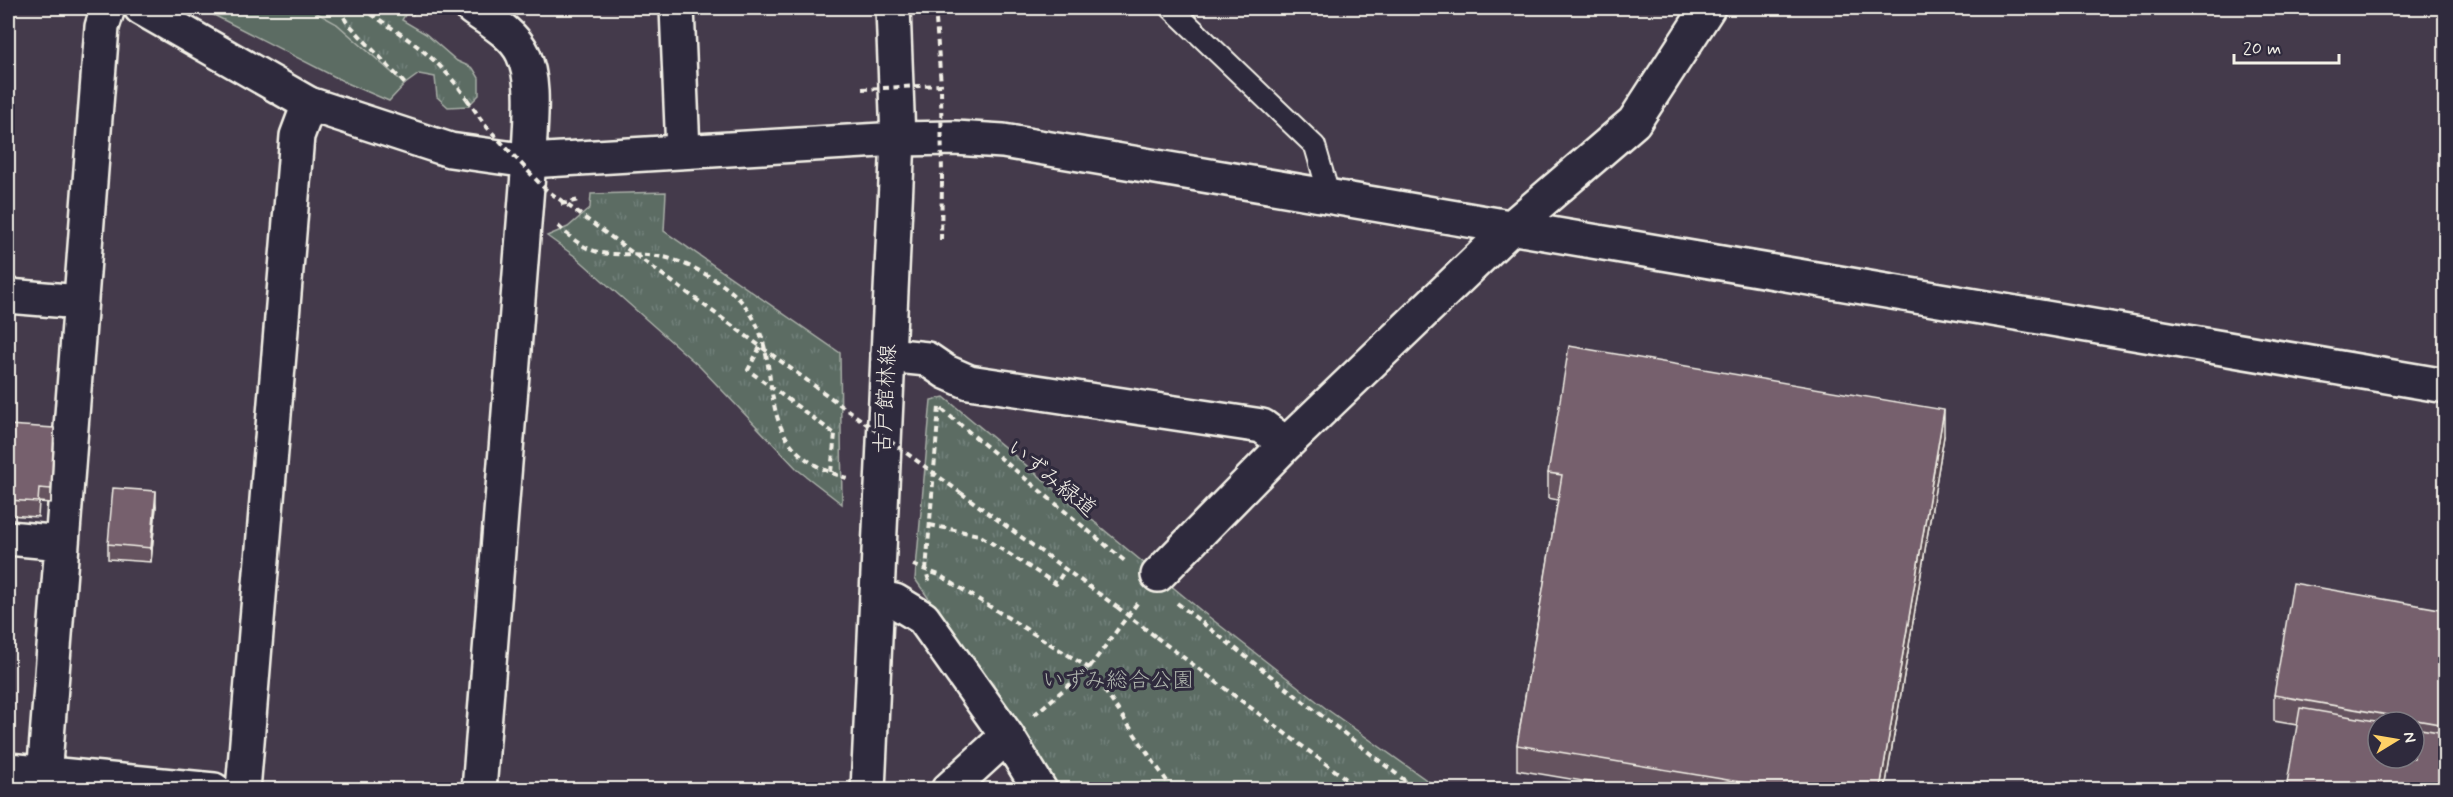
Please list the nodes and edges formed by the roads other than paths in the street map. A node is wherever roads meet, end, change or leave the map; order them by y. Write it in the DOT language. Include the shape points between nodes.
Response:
graph roads {
  1 [pos="108,8"];
  2 [pos="141,8"];
  3 [pos="471,8"];
  4 [pos="677,8"];
  5 [pos="892,8"];
  6 [pos="1171,8"];
  7 [pos="1708,8"];
  8 [pos="309,104"];
  9 [pos="898,139"];
  10 [pos="683,151"];
  11 [pos="529,160"];
  12 [pos="1329,195"];
  13 [pos="1513,226"];
  14 [pos="8,296"];
  15 [pos="80,302"];
  16 [pos="888,355"];
  17 [pos="2445,386"];
  18 [pos="1286,444"];
  19 [pos="8,538"];
  20 [pos="62,543"];
  21 [pos="1155,579"];
  22 [pos="877,597"];
  23 [pos="1007,736"];
  24 [pos="8,770"];
  25 [pos="44,781"];
  26 [pos="214,789"];
  27 [pos="243,789"];
  28 [pos="479,789"];
  29 [pos="868,789"];
  30 [pos="948,789"];
  31 [pos="1041,789"];
  1 -- 15 [label="street" via="102,27"];
  2 -- 8 [label="street"];
  3 -- 11 [label="street" via="502,30 522,53 530,79"];
  4 -- 10 [label="street"];
  5 -- 9 [label="street, 古戸館林線"];
  6 -- 12 [label="lane" via="1315,146"];
  7 -- 13 [label="street" via="1634,122"];
  8 -- 11 [label="street" via="450,150"];
  8 -- 27 [label="street" via="297,136"];
  9 -- 10 [label="street"];
  9 -- 12 [label="street" via="1003,141"];
  9 -- 16 [label="street, 古戸館林線"];
  10 -- 11 [label="street"];
  11 -- 28 [label="street"];
  12 -- 13 [label="street"];
  13 -- 17 [label="street"];
  13 -- 18 [label="street"];
  14 -- 15 [label="street"];
  15 -- 20 [label="street"];
  16 -- 18 [label="street" via="927,359 969,382 1262,426"];
  16 -- 22 [label="street, 古戸館林線"];
  18 -- 21 [label="street"];
  19 -- 20 [label="street"];
  20 -- 25 [label="street"];
  22 -- 23 [label="street" via="895,601 923,618"];
  22 -- 29 [label="street, 古戸館林線"];
  23 -- 30 [label="street"];
  23 -- 31 [label="street"];
  24 -- 25 [label="street"];
  25 -- 26 [label="street"];
}
